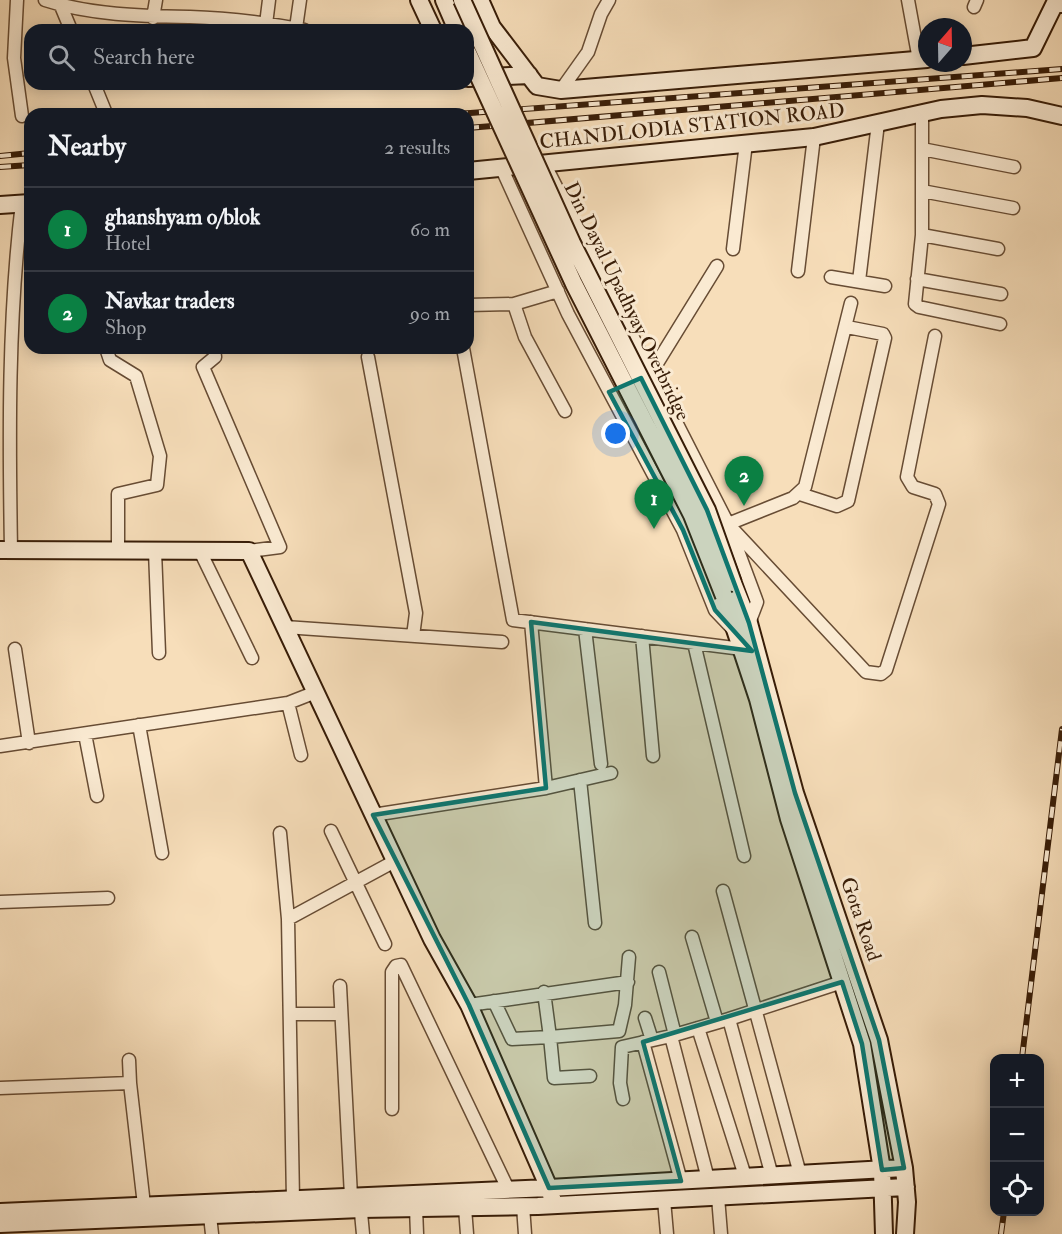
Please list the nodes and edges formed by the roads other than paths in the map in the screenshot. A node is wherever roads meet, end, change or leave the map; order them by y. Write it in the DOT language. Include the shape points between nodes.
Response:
graph roads {
  1 [pos="17,0"];
  2 [pos="45,0"];
  3 [pos="156,0"];
  4 [pos="269,0"];
  5 [pos="300,0"];
  6 [pos="419,0"];
  7 [pos="444,0"];
  8 [pos="462,0"];
  9 [pos="480,0"];
  10 [pos="609,0"];
  11 [pos="908,0"];
  12 [pos="1057,3"];
  13 [pos="97,5"];
  14 [pos="62,6"];
  15 [pos="153,18"];
  16 [pos="69,24"];
  17 [pos="266,24"];
  18 [pos="300,24"];
  19 [pos="430,24"];
  20 [pos="454,24"];
  21 [pos="473,24"];
  22 [pos="474,26"];
  23 [pos="918,40"];
  24 [pos="972,55"];
  25 [pos="918,60"];
  26 [pos="474,66"];
  27 [pos="529,75"];
  28 [pos="474,78"];
  29 [pos="96,90"];
  30 [pos="561,90"];
  31 [pos="104,108"];
  32 [pos="922,113"];
  33 [pos="22,116"];
  34 [pos="1062,116"];
  35 [pos="878,123"];
  36 [pos="814,137"];
  37 [pos="746,143"];
  38 [pos="922,149"];
  39 [pos="545,165"];
  40 [pos="1014,167"];
  41 [pos="502,168"];
  42 [pos="474,170"];
  43 [pos="922,190"];
  44 [pos="24,203"];
  45 [pos="0,205"];
  46 [pos="1013,208"];
  47 [pos="24,212"];
  48 [pos="922,235"];
  49 [pos="733,249"];
  50 [pos="998,249"];
  51 [pos="717,266"];
  52 [pos="798,271"];
  53 [pos="831,277"];
  54 [pos="917,279"];
  55 [pos="859,281"];
  56 [pos="885,286"];
  57 [pos="558,291"];
  58 [pos="1001,294"];
  59 [pos="851,303"];
  60 [pos="514,304"];
  61 [pos="474,305"];
  62 [pos="1000,324"];
  63 [pos="847,327"];
  64 [pos="935,336"];
  65 [pos="108,354"];
  66 [pos="214,354"];
  67 [pos="464,354"];
  68 [pos="368,357"];
  69 [pos="651,373"];
  70 [pos="609,392"];
  71 [pos="565,411"];
  72 [pos="800,494"];
  73 [pos="728,524"];
  74 [pos="6,550"];
  75 [pos="118,550"];
  76 [pos="155,550"];
  77 [pos="200,551"];
  78 [pos="249,551"];
  79 [pos="728,590"];
  80 [pos="531,622"];
  81 [pos="285,627"];
  82 [pos="585,629"];
  83 [pos="742,635"];
  84 [pos="413,636"];
  85 [pos="642,636"];
  86 [pos="502,642"];
  87 [pos="693,643"];
  88 [pos="15,649"];
  89 [pos="159,653"];
  90 [pos="252,658"];
  91 [pos="316,692"];
  92 [pos="288,703"];
  93 [pos="139,725"];
  94 [pos="85,734"];
  95 [pos="29,742"];
  96 [pos="0,746"];
  97 [pos="301,755"];
  98 [pos="653,756"];
  99 [pos="601,765"];
  100 [pos="611,774"];
  101 [pos="580,780"];
  102 [pos="546,788"];
  103 [pos="97,796"];
  104 [pos="374,815"];
  105 [pos="331,831"];
  106 [pos="280,833"];
  107 [pos="162,853"];
  108 [pos="744,856"];
  109 [pos="395,861"];
  110 [pos="356,883"];
  111 [pos="723,891"];
  112 [pos="108,898"];
  113 [pos="0,902"];
  114 [pos="288,919"];
  115 [pos="595,923"];
  116 [pos="692,937"];
  117 [pos="385,944"];
  118 [pos="629,957"];
  119 [pos="659,972"];
  120 [pos="628,982"];
  121 [pos="842,982"];
  122 [pos="340,986"];
  123 [pos="544,993"];
  124 [pos="494,1001"];
  125 [pos="469,1005"];
  126 [pos="755,1010"];
  127 [pos="290,1014"];
  128 [pos="340,1014"];
  129 [pos="645,1018"];
  130 [pos="723,1020"];
  131 [pos="698,1028"];
  132 [pos="673,1036"];
  133 [pos="550,1037"];
  134 [pos="647,1041"];
  135 [pos="129,1060"];
  136 [pos="590,1076"];
  137 [pos="130,1083"];
  138 [pos="0,1088"];
  139 [pos="623,1099"];
  140 [pos="392,1109"];
  141 [pos="904,1168"];
  142 [pos="882,1170"];
  143 [pos="800,1174"];
  144 [pos="745,1176"];
  145 [pos="772,1176"];
  146 [pos="708,1179"];
  147 [pos="681,1181"];
  148 [pos="906,1187"];
  149 [pos="549,1188"];
  150 [pos="508,1189"];
  151 [pos="883,1189"];
  152 [pos="718,1197"];
  153 [pos="293,1200"];
  154 [pos="357,1200"];
  155 [pos="664,1200"];
  156 [pos="144,1205"];
  157 [pos="554,1205"];
  158 [pos="523,1206"];
  159 [pos="465,1208"];
  160 [pos="416,1209"];
  161 [pos="0,1212"];
  162 [pos="210,1216"];
  163 [pos="0,1224"];
  164 [pos="87,1227"];
  165 [pos="18,1229"];
  166 [pos="212,1234"];
  167 [pos="363,1234"];
  168 [pos="417,1234"];
  169 [pos="467,1234"];
  170 [pos="525,1234"];
  171 [pos="667,1234"];
  172 [pos="722,1234"];
  173 [pos="884,1234"];
  174 [pos="905,1234"];
  1 -- 33 [label="street" via="14,58"];
  2 -- 14 [label="street"];
  3 -- 15 [label="street"];
  4 -- 17 [label="street"];
  5 -- 18 [label="street"];
  6 -- 19 [label="main road"];
  7 -- 20 [label="main road"];
  8 -- 21 [label="main road, Din Dayal Upadhyay Overbridge, bridge"];
  9 -- 27 [label="main road" via="492,27"];
  10 -- 30 [label="street" via="588,52"];
  11 -- 23 [label="street"];
  12 -- 24 [label="main road" via="1032,48"];
  13 -- 14 [label="street"];
  13 -- 15 [label="street"];
  14 -- 16 [label="street"];
  15 -- 17 [label="street"];
  22 -- 79 [label="main road, Din Dayal Upadhyay Overbridge, bridge" via="573,243 707,510"];
  25 -- 30 [label="main road"];
  26 -- 79 [label="main road, Din Dayal Upadhyay Overbridge, bridge" via="574,284"];
  27 -- 28 [label="main road"];
  27 -- 30 [label="main road" via="537,86"];
  29 -- 31 [label="street"];
  32 -- 34 [label="main road, CHANDLODIA STATION ROAD" via="982,105 1027,108"];
  32 -- 35 [label="main road, CHANDLODIA STATION ROAD"];
  32 -- 38 [label="street"];
  35 -- 36 [label="main road, CHANDLODIA STATION ROAD"];
  35 -- 55 [label="street"];
  36 -- 37 [label="main road, CHANDLODIA STATION ROAD"];
  36 -- 52 [label="street"];
  37 -- 39 [label="main road, CHANDLODIA STATION ROAD"];
  37 -- 49 [label="street"];
  38 -- 40 [label="street"];
  38 -- 43 [label="street"];
  39 -- 41 [label="main road, CHANDLODIA STATION ROAD"];
  39 -- 69 [label="street"];
  41 -- 42 [label="main road, CHANDLODIA STATION ROAD"];
  41 -- 57 [label="street"];
  43 -- 46 [label="street"];
  43 -- 48 [label="street"];
  44 -- 45 [label="main road"];
  47 -- 74 [label="street" via="16,248"];
  48 -- 50 [label="street"];
  48 -- 54 [label="street"];
  51 -- 69 [label="street"];
  53 -- 55 [label="street"];
  54 -- 58 [label="street"];
  54 -- 62 [label="street" via="916,306"];
  55 -- 56 [label="street"];
  57 -- 60 [label="street"];
  57 -- 70 [label="street"];
  59 -- 63 [label="street"];
  60 -- 61 [label="street"];
  60 -- 71 [label="street" via="525,337"];
  63 -- 72 [label="street"];
  63 -- 72 [label="street" via="883,334 885,338 848,501 837,506"];
  64 -- 73 [label="street" via="907,477 913,487 935,494 939,504 886,670 881,674 866,672"];
  65 -- 75 [label="street" via="110,360 136,376 160,456 157,485 118,494"];
  66 -- 78 [label="street" via="203,367 280,547"];
  67 -- 80 [label="street" via="513,620"];
  68 -- 84 [label="street" via="416,613"];
  69 -- 70 [label="street"];
  69 -- 73 [label="street"];
  70 -- 83 [label="street" via="683,530 715,610"];
  72 -- 73 [label="street"];
  73 -- 83 [label="street" via="757,603"];
  74 -- 75 [label="main road"];
  75 -- 76 [label="main road"];
  76 -- 77 [label="main road"];
  76 -- 89 [label="street"];
  77 -- 78 [label="main road"];
  77 -- 90 [label="street"];
  78 -- 81 [label="main road"];
  79 -- 83 [label="main road, Din Dayal Upadhyay Overbridge"];
  80 -- 82 [label="street"];
  80 -- 102 [label="street"];
  81 -- 84 [label="street"];
  81 -- 91 [label="main road"];
  82 -- 85 [label="street"];
  82 -- 99 [label="street"];
  83 -- 87 [label="street"];
  83 -- 121 [label="main road, Gota Road" via="789,819"];
  83 -- 141 [label="main road, Gota Road" via="879,1040"];
  84 -- 86 [label="street"];
  85 -- 87 [label="street"];
  85 -- 98 [label="street"];
  87 -- 108 [label="street"];
  88 -- 95 [label="street"];
  91 -- 92 [label="street"];
  91 -- 104 [label="main road"];
  92 -- 93 [label="street"];
  92 -- 97 [label="street"];
  93 -- 94 [label="street"];
  93 -- 107 [label="street"];
  94 -- 95 [label="street"];
  94 -- 103 [label="street"];
  95 -- 96 [label="street"];
  100 -- 101 [label="street"];
  101 -- 102 [label="street"];
  101 -- 115 [label="street"];
  102 -- 104 [label="street"];
  104 -- 109 [label="main road"];
  105 -- 110 [label="street"];
  106 -- 114 [label="street"];
  109 -- 110 [label="street"];
  109 -- 125 [label="main road"];
  110 -- 114 [label="street"];
  110 -- 117 [label="street"];
  111 -- 126 [label="street"];
  112 -- 113 [label="street"];
  114 -- 127 [label="street"];
  116 -- 130 [label="street"];
  118 -- 120 [label="street"];
  119 -- 132 [label="street"];
  120 -- 123 [label="street"];
  120 -- 133 [label="street" via="619,1031"];
  121 -- 126 [label="street"];
  121 -- 142 [label="main road, Gota Road" via="861,1044"];
  122 -- 128 [label="street"];
  123 -- 124 [label="street"];
  123 -- 133 [label="street"];
  124 -- 125 [label="street"];
  124 -- 133 [label="street" via="512,1039"];
  125 -- 149 [label="main road"];
  126 -- 130 [label="street"];
  126 -- 143 [label="street"];
  127 -- 128 [label="street"];
  127 -- 153 [label="street"];
  128 -- 154 [label="street"];
  129 -- 134 [label="street"];
  130 -- 131 [label="street"];
  130 -- 145 [label="street"];
  131 -- 132 [label="street"];
  131 -- 144 [label="street"];
  132 -- 134 [label="street"];
  132 -- 146 [label="street"];
  133 -- 136 [label="street" via="554,1078"];
  134 -- 139 [label="street" via="622,1047"];
  134 -- 147 [label="street"];
  135 -- 137 [label="street"];
  137 -- 138 [label="street"];
  137 -- 156 [label="street"];
  140 -- 150 [label="street" via="392,972 400,966"];
  141 -- 142 [label="main road"];
  141 -- 148 [label="main road, Gota Road"];
  142 -- 143 [label="main road"];
  142 -- 151 [label="main road, Gota Road"];
  143 -- 145 [label="main road"];
  144 -- 145 [label="main road"];
  144 -- 146 [label="main road"];
  146 -- 147 [label="main road"];
  147 -- 149 [label="main road"];
  148 -- 151 [label="main road"];
  148 -- 174 [label="main road, Gota Road"];
  149 -- 150 [label="main road"];
  149 -- 157 [label="main road"];
  150 -- 154 [label="main road"];
  151 -- 152 [label="main road"];
  151 -- 173 [label="main road, Gota Road"];
  152 -- 155 [label="main road"];
  152 -- 172 [label="street"];
  153 -- 154 [label="main road"];
  153 -- 156 [label="main road"];
  154 -- 160 [label="main road"];
  154 -- 162 [label="main road"];
  154 -- 167 [label="street"];
  155 -- 157 [label="main road"];
  155 -- 171 [label="street"];
  156 -- 161 [label="main road"];
  157 -- 158 [label="main road"];
  158 -- 159 [label="main road"];
  158 -- 170 [label="street"];
  159 -- 160 [label="main road"];
  159 -- 169 [label="street"];
  160 -- 168 [label="street"];
  162 -- 164 [label="main road"];
  162 -- 166 [label="street"];
  163 -- 165 [label="main road"];
  164 -- 165 [label="main road"];
}
